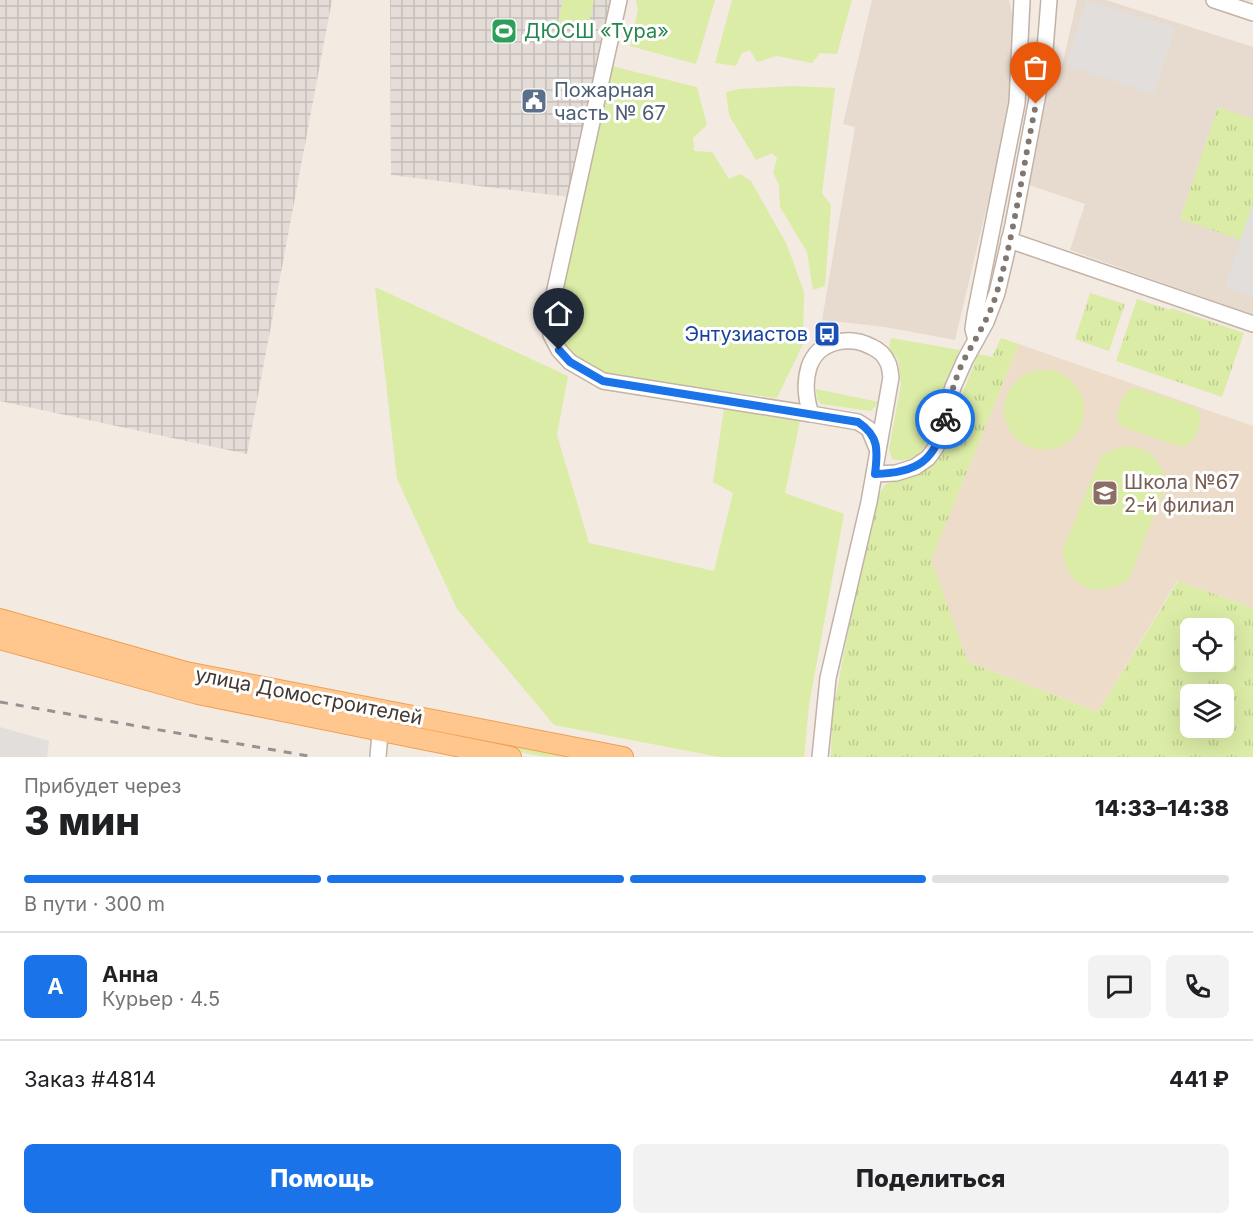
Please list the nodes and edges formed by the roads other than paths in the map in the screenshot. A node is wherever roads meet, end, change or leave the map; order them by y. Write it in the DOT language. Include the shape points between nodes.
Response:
graph roads {
  1 [pos="619,0"];
  2 [pos="1022,0"];
  3 [pos="1049,0"];
  4 [pos="1214,0"];
  5 [pos="1253,13"];
  6 [pos="1009,240"];
  7 [pos="1253,324"];
  8 [pos="976,340"];
  9 [pos="811,414"];
  10 [pos="878,451"];
  11 [pos="875,474"];
  12 [pos="0,619"];
  13 [pos="0,639"];
  14 [pos="383,709"];
  15 [pos="380,732"];
  16 [pos="378,757"];
  17 [pos="511,757"];
  18 [pos="623,757"];
  19 [pos="820,757"];
  1 -- 9 [label="street" via="550,312 551,334 570,362 603,381"];
  2 -- 8 [label="street" via="1017,103 975,315"];
  3 -- 6 [label="street" via="1044,62"];
  4 -- 5 [label="street"];
  6 -- 7 [label="street"];
  6 -- 8 [label="street" via="997,293"];
  8 -- 11 [label="street" via="953,387 943,428 928,458 896,473"];
  9 -- 10 [label="street" via="858,422 869,429"];
  9 -- 10 [label="street" via="806,397 810,366 820,351 844,339 864,342 879,350 891,377"];
  10 -- 11 [label="street"];
  11 -- 19 [label="street" via="828,678"];
  12 -- 14 [label="main road, улица Домостроителей" via="186,672"];
  13 -- 15 [label="main road, улица Домостроителей" via="198,694"];
  14 -- 15 [label="street"];
  14 -- 18 [label="main road, улица Домостроителей"];
  15 -- 16 [label="street"];
  15 -- 17 [label="main road, улица Домостроителей"];
}
